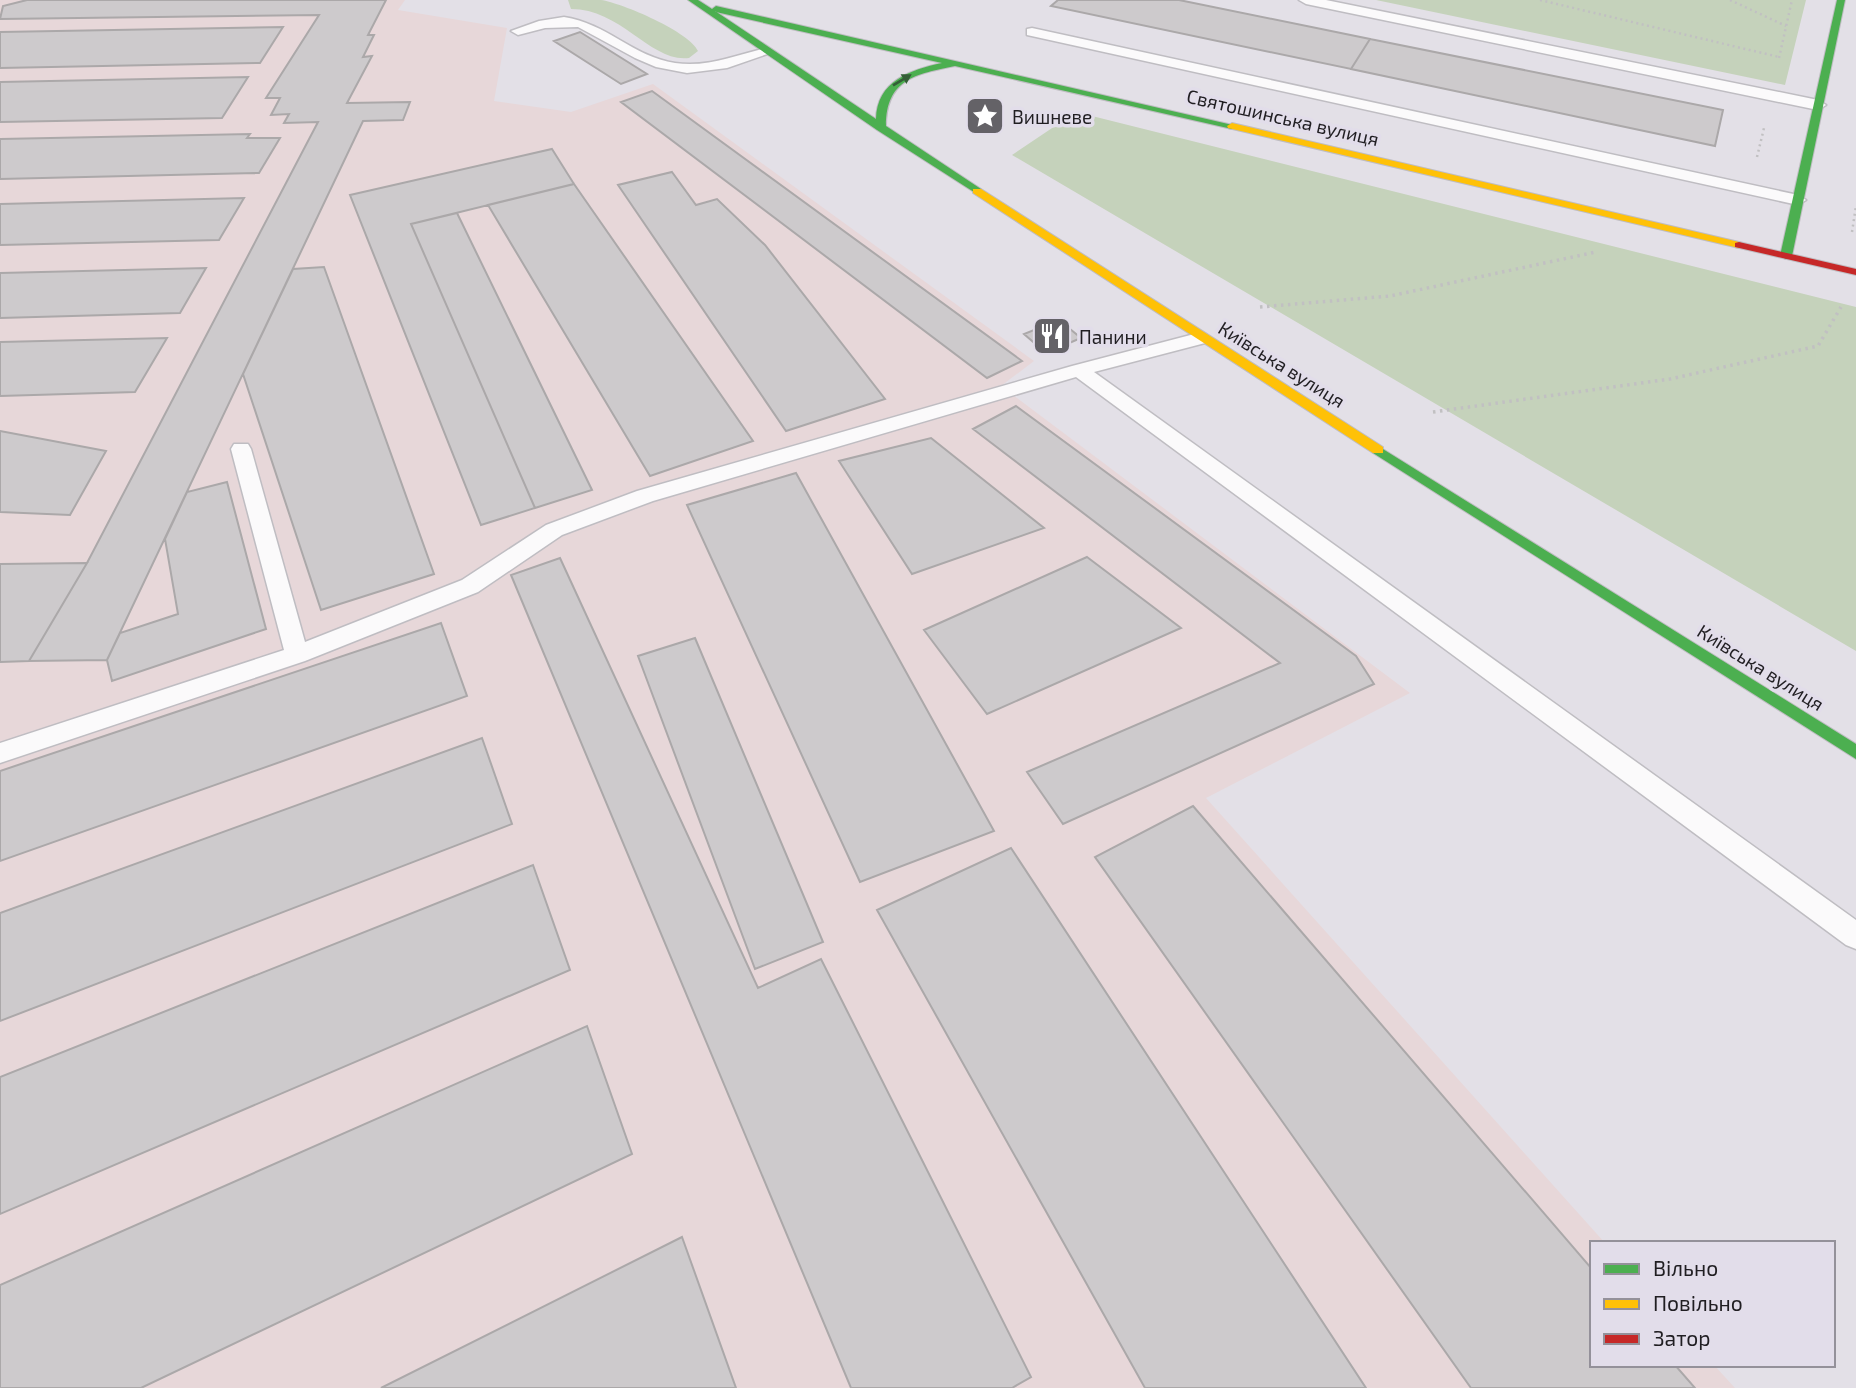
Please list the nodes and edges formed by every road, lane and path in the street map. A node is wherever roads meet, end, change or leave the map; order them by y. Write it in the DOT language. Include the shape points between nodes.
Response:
graph roads {
  1 [pos="678,0"];
  2 [pos="1306,0"];
  3 [pos="1540,0"];
  4 [pos="1730,0"];
  5 [pos="1841,0"];
  6 [pos="696,3"];
  7 [pos="1786,26"];
  8 [pos="518,31"];
  9 [pos="1032,32"];
  10 [pos="766,52"];
  11 [pos="1779,57"];
  12 [pos="958,62"];
  13 [pos="1818,105"];
  14 [pos="881,128"];
  15 [pos="1798,200"];
  16 [pos="1856,206"];
  17 [pos="1851,236"];
  18 [pos="1607,249"];
  19 [pos="1786,256"];
  20 [pos="1856,272"];
  21 [pos="1842,305"];
  22 [pos="1260,307"];
  23 [pos="1202,338"];
  24 [pos="1079,370"];
  25 [pos="1433,412"];
  26 [pos="241,449"];
  27 [pos="297,655"];
  28 [pos="1856,752"];
  29 [pos="0,753"];
  30 [pos="1856,936"];
  1 -- 6 [label="street, Святошинська вулиця"];
  2 -- 13 [label="lane"];
  3 -- 11 [label="path"];
  4 -- 7 [label="path"];
  5 -- 13 [label="street"];
  6 -- 10 [label="street, Київська вулиця"];
  6 -- 12 [label="street, Святошинська вулиця"];
  8 -- 10 [label="lane" via="541,23 575,21 603,31 663,65 703,68"];
  9 -- 15 [label="lane"];
  10 -- 14 [label="street, Київська вулиця"];
  14 -- 12 [label="street, one-way" via="877,112 884,93 915,73"];
  12 -- 19 [label="street, Святошинська вулиця"];
  13 -- 15 [label="street"];
  14 -- 23 [label="street, Київська вулиця"];
  15 -- 19 [label="street"];
  16 -- 17 [label="path"];
  18 -- 22 [label="path" via="1390,296"];
  19 -- 20 [label="street, Святошинська вулиця"];
  21 -- 25 [label="path" via="1818,346 1670,379"];
  23 -- 24 [label="lane"];
  23 -- 28 [label="street, Київська вулиця"];
  24 -- 27 [label="lane" via="645,496 554,530 470,586"];
  24 -- 30 [label="lane"];
  26 -- 27 [label="lane"];
  27 -- 29 [label="lane"];
}
